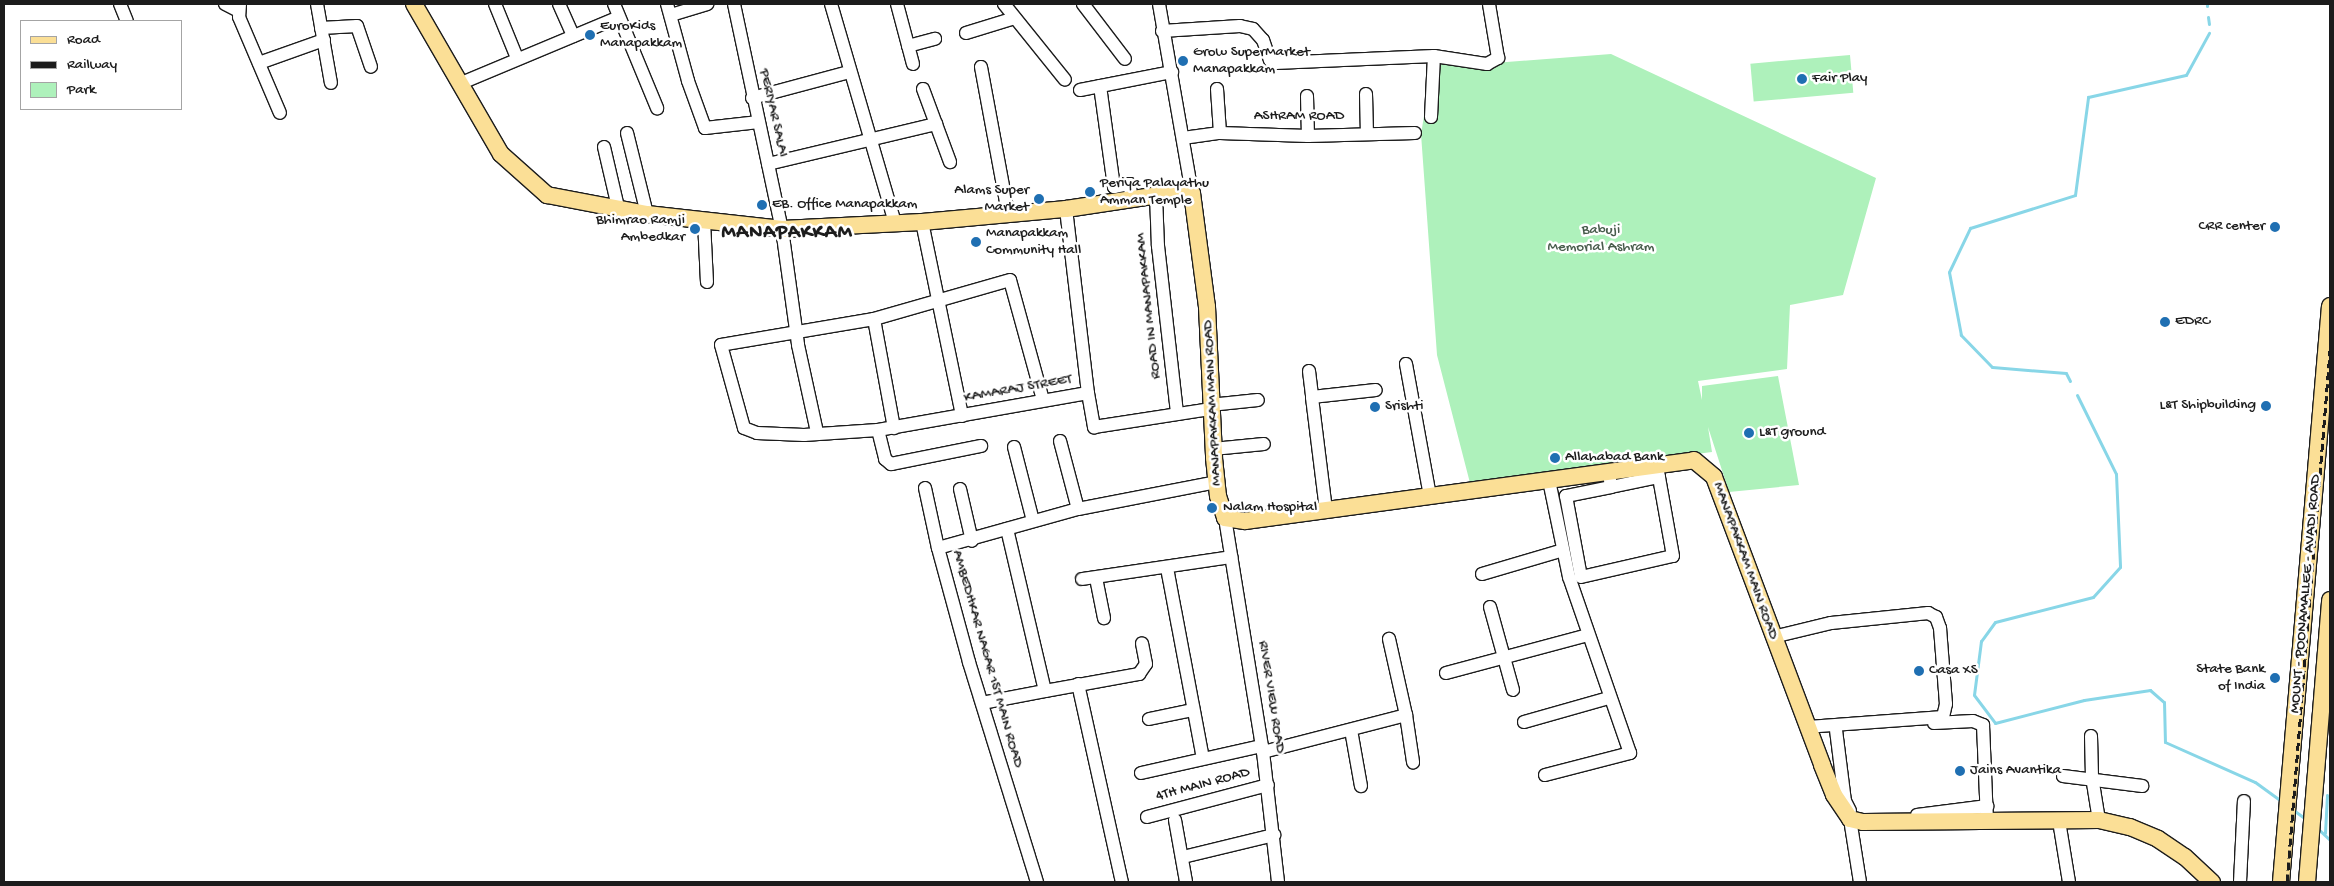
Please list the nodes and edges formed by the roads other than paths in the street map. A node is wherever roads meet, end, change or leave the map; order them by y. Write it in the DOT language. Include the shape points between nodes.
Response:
graph roads {
  1 [pos="120,4"];
  2 [pos="225,4"];
  3 [pos="317,4"];
  4 [pos="414,4"];
  5 [pos="495,4"];
  6 [pos="559,4"];
  7 [pos="614,4"];
  8 [pos="706,4"];
  9 [pos="734,4"];
  10 [pos="831,4"];
  11 [pos="897,4"];
  12 [pos="1004,4"];
  13 [pos="1083,4"];
  14 [pos="1159,4"];
  15 [pos="1489,4"];
  16 [pos="239,7"];
  17 [pos="669,9"];
  18 [pos="619,17"];
  19 [pos="1015,18"];
  20 [pos="127,20"];
  21 [pos="1162,30"];
  22 [pos="966,33"];
  23 [pos="323,34"];
  24 [pos="573,36"];
  25 [pos="935,38"];
  26 [pos="908,46"];
  27 [pos="1434,56"];
  28 [pos="517,58"];
  29 [pos="1125,59"];
  30 [pos="259,63"];
  31 [pos="913,64"];
  32 [pos="371,67"];
  33 [pos="981,67"];
  34 [pos="849,72"];
  35 [pos="1172,72"];
  36 [pos="1065,80"];
  37 [pos="331,83"];
  38 [pos="459,84"];
  39 [pos="1100,86"];
  40 [pos="923,89"];
  41 [pos="1217,89"];
  42 [pos="1080,90"];
  43 [pos="1366,94"];
  44 [pos="1307,96"];
  45 [pos="752,98"];
  46 [pos="657,108"];
  47 [pos="280,113"];
  48 [pos="1431,117"];
  49 [pos="759,122"];
  50 [pos="936,124"];
  51 [pos="627,133"];
  52 [pos="1220,133"];
  53 [pos="1415,133"];
  54 [pos="1367,134"];
  55 [pos="1308,136"];
  56 [pos="1184,138"];
  57 [pos="870,139"];
  58 [pos="604,147"];
  59 [pos="950,162"];
  60 [pos="768,164"];
  61 [pos="1192,193"];
  62 [pos="1156,195"];
  63 [pos="1131,198"];
  64 [pos="618,207"];
  65 [pos="1066,209"];
  66 [pos="1008,212"];
  67 [pos="646,214"];
  68 [pos="704,221"];
  69 [pos="922,222"];
  70 [pos="895,223"];
  71 [pos="782,229"];
  72 [pos="708,282"];
  73 [pos="939,299"];
  74 [pos="2330,306"];
  75 [pos="874,319"];
  76 [pos="796,331"];
  77 [pos="1406,364"];
  78 [pos="1309,371"];
  79 [pos="1376,390"];
  80 [pos="1088,393"];
  81 [pos="1312,397"];
  82 [pos="1043,400"];
  83 [pos="1258,400"];
  84 [pos="1210,407"];
  85 [pos="1177,414"];
  86 [pos="962,416"];
  87 [pos="894,428"];
  88 [pos="878,430"];
  89 [pos="817,432"];
  90 [pos="1060,441"];
  91 [pos="1264,444"];
  92 [pos="981,446"];
  93 [pos="1014,447"];
  94 [pos="1213,449"];
  95 [pos="1658,472"];
  96 [pos="1549,480"];
  97 [pos="1610,480"];
  98 [pos="1217,482"];
  99 [pos="925,488"];
  100 [pos="960,489"];
  101 [pos="1430,496"];
  102 [pos="1078,509"];
  103 [pos="1326,510"];
  104 [pos="1225,518"];
  105 [pos="1032,521"];
  106 [pos="1007,529"];
  107 [pos="972,541"];
  108 [pos="938,548"];
  109 [pos="1563,550"];
  110 [pos="1231,557"];
  111 [pos="1166,568"];
  112 [pos="1482,574"];
  113 [pos="1096,578"];
  114 [pos="1082,579"];
  115 [pos="2330,600"];
  116 [pos="1490,607"];
  117 [pos="1104,618"];
  118 [pos="1588,635"];
  119 [pos="1773,637"];
  120 [pos="1389,639"];
  121 [pos="1142,643"];
  122 [pos="1504,656"];
  123 [pos="1446,673"];
  124 [pos="1078,684"];
  125 [pos="1513,690"];
  126 [pos="1045,691"];
  127 [pos="1609,698"];
  128 [pos="982,703"];
  129 [pos="1192,710"];
  130 [pos="1406,715"];
  131 [pos="1150,719"];
  132 [pos="1524,722"];
  133 [pos="1809,729"];
  134 [pos="1351,730"];
  135 [pos="1836,730"];
  136 [pos="2092,736"];
  137 [pos="1262,749"];
  138 [pos="1203,758"];
  139 [pos="1413,762"];
  140 [pos="1141,773"];
  141 [pos="1545,774"];
  142 [pos="2062,776"];
  143 [pos="2092,777"];
  144 [pos="1268,785"];
  145 [pos="1361,786"];
  146 [pos="2142,786"];
  147 [pos="2244,801"];
  148 [pos="1987,813"];
  149 [pos="1146,817"];
  150 [pos="1850,819"];
  151 [pos="1175,820"];
  152 [pos="2099,820"];
  153 [pos="2059,821"];
  154 [pos="1274,835"];
  155 [pos="1183,857"];
  156 [pos="1037,882"];
  157 [pos="1122,882"];
  158 [pos="1186,882"];
  159 [pos="1278,882"];
  160 [pos="1860,882"];
  161 [pos="2069,882"];
  162 [pos="2212,882"];
  163 [pos="2240,882"];
  164 [pos="2281,882"];
  165 [pos="2307,882"];
  1 -- 20 [label="street"];
  2 -- 16 [label="street"];
  3 -- 23 [label="street"];
  4 -- 38 [label="main road"];
  5 -- 28 [label="street"];
  6 -- 24 [label="street"];
  7 -- 18 [label="street"];
  8 -- 17 [label="street"];
  9 -- 45 [label="street, PERIYAR SALAI"];
  10 -- 34 [label="street"];
  11 -- 26 [label="street"];
  12 -- 19 [label="street"];
  13 -- 29 [label="street"];
  14 -- 21 [label="street"];
  15 -- 27 [label="street" via="1498,58 1494,63"];
  16 -- 30 [label="street"];
  17 -- 49 [label="street" via="688,82 705,128"];
  18 -- 24 [label="street"];
  18 -- 46 [label="street"];
  19 -- 22 [label="street"];
  19 -- 36 [label="street"];
  21 -- 27 [label="street" via="1240,26 1252,30 1263,40 1267,55 1275,63"];
  21 -- 35 [label="street"];
  23 -- 30 [label="street"];
  23 -- 32 [label="street" via="357,26"];
  23 -- 37 [label="street"];
  24 -- 28 [label="street"];
  25 -- 26 [label="street"];
  26 -- 31 [label="street"];
  27 -- 48 [label="street"];
  28 -- 38 [label="street"];
  30 -- 47 [label="street"];
  33 -- 66 [label="street"];
  34 -- 45 [label="street"];
  34 -- 57 [label="street"];
  35 -- 39 [label="street"];
  35 -- 56 [label="street"];
  38 -- 64 [label="main road" via="501,154 547,195"];
  39 -- 42 [label="street"];
  39 -- 63 [label="street" via="1114,187 1130,184"];
  40 -- 50 [label="street"];
  41 -- 52 [label="street"];
  43 -- 54 [label="street"];
  44 -- 55 [label="street"];
  45 -- 49 [label="street, PERIYAR SALAI"];
  49 -- 60 [label="street, PERIYAR SALAI"];
  50 -- 57 [label="street"];
  50 -- 59 [label="street"];
  51 -- 67 [label="street"];
  52 -- 55 [label="street, ASHRAM ROAD"];
  52 -- 56 [label="street, ASHRAM ROAD"];
  53 -- 54 [label="street, ASHRAM ROAD"];
  54 -- 55 [label="street, ASHRAM ROAD"];
  56 -- 61 [label="street"];
  57 -- 60 [label="street"];
  57 -- 70 [label="street"];
  58 -- 64 [label="street"];
  60 -- 71 [label="street, PERIYAR SALAI"];
  61 -- 62 [label="main road"];
  61 -- 84 [label="main road, MANAPAKKAM MAIN ROAD" via="1207,307"];
  62 -- 63 [label="main road"];
  62 -- 85 [label="street, ROAD IN MANAPAKKAM" via="1158,246"];
  63 -- 65 [label="main road"];
  64 -- 67 [label="main road"];
  65 -- 66 [label="main road"];
  65 -- 80 [label="street"];
  66 -- 69 [label="main road"];
  67 -- 68 [label="main road"];
  68 -- 71 [label="main road"];
  68 -- 72 [label="street"];
  69 -- 70 [label="main road"];
  69 -- 73 [label="street"];
  70 -- 71 [label="main road"];
  71 -- 76 [label="street, PERIYAR SALAI"];
  73 -- 75 [label="street"];
  73 -- 82 [label="street" via="1010,280"];
  73 -- 86 [label="street"];
  74 -- 164 [label="main road, MOUNT - POONAMALLEE - AVADI ROAD"];
  75 -- 76 [label="street"];
  75 -- 87 [label="street"];
  76 -- 89 [label="street, PERIYAR SALAI"];
  76 -- 89 [label="street, KAMARAJ STREET" via="721,345 744,428 757,433 804,435"];
  77 -- 101 [label="street"];
  78 -- 81 [label="street"];
  79 -- 81 [label="street"];
  80 -- 82 [label="street, KAMARAJ STREET"];
  80 -- 85 [label="street, KAMARAJ STREET" via="1094,427"];
  81 -- 103 [label="street"];
  82 -- 86 [label="street, KAMARAJ STREET"];
  83 -- 84 [label="street, KAMARAJ STREET"];
  84 -- 85 [label="street, KAMARAJ STREET"];
  84 -- 94 [label="main road, MANAPAKKAM MAIN ROAD"];
  86 -- 87 [label="street, KAMARAJ STREET"];
  87 -- 88 [label="street, KAMARAJ STREET"];
  88 -- 89 [label="street, KAMARAJ STREET"];
  88 -- 92 [label="street" via="885,459 891,464"];
  90 -- 102 [label="street"];
  91 -- 94 [label="street"];
  93 -- 105 [label="street"];
  94 -- 98 [label="main road, MANAPAKKAM MAIN ROAD"];
  95 -- 97 [label="main road, MANAPAKKAM MAIN ROAD"];
  95 -- 97 [label="street" via="1673,556 1581,577 1566,496"];
  95 -- 119 [label="main road, MANAPAKKAM MAIN ROAD" via="1694,460 1714,476"];
  96 -- 97 [label="main road, MANAPAKKAM MAIN ROAD"];
  96 -- 101 [label="main road, MANAPAKKAM MAIN ROAD"];
  96 -- 109 [label="street"];
  98 -- 102 [label="street, AMBEDHKAR NAGAR 1ST MAIN ROAD"];
  98 -- 104 [label="main road, MANAPAKKAM MAIN ROAD"];
  99 -- 108 [label="street"];
  100 -- 107 [label="street"];
  101 -- 103 [label="main road, MANAPAKKAM MAIN ROAD"];
  102 -- 105 [label="street, AMBEDHKAR NAGAR 1ST MAIN ROAD"];
  103 -- 104 [label="main road, MANAPAKKAM MAIN ROAD" via="1245,521"];
  104 -- 110 [label="street, RIVER VIEW ROAD"];
  105 -- 106 [label="street, AMBEDHKAR NAGAR 1ST MAIN ROAD"];
  106 -- 107 [label="street, AMBEDHKAR NAGAR 1ST MAIN ROAD"];
  106 -- 126 [label="street"];
  107 -- 108 [label="street, AMBEDHKAR NAGAR 1ST MAIN ROAD"];
  108 -- 128 [label="street, AMBEDHKAR NAGAR 1ST MAIN ROAD"];
  109 -- 112 [label="street"];
  109 -- 118 [label="street"];
  110 -- 111 [label="street"];
  110 -- 137 [label="street, RIVER VIEW ROAD"];
  111 -- 113 [label="street"];
  111 -- 129 [label="street"];
  113 -- 114 [label="street"];
  113 -- 117 [label="street"];
  115 -- 165 [label="main road, MOUNT - POONAMALLEE - AVADI ROAD"];
  116 -- 122 [label="street"];
  118 -- 122 [label="street"];
  118 -- 127 [label="street"];
  119 -- 133 [label="main road, MANAPAKKAM MAIN ROAD"];
  119 -- 133 [label="street" via="1831,623 1928,613 1936,617 1940,628 1946,704 1943,717"];
  120 -- 130 [label="street"];
  121 -- 124 [label="street" via="1146,664 1139,674"];
  122 -- 123 [label="street"];
  122 -- 125 [label="street"];
  124 -- 126 [label="street"];
  124 -- 157 [label="street"];
  126 -- 128 [label="street"];
  127 -- 132 [label="street"];
  127 -- 141 [label="street" via="1630,753"];
  128 -- 156 [label="street, AMBEDHKAR NAGAR 1ST MAIN ROAD"];
  129 -- 131 [label="street"];
  129 -- 138 [label="street"];
  130 -- 134 [label="street"];
  130 -- 139 [label="street"];
  133 -- 135 [label="street"];
  133 -- 150 [label="main road, MANAPAKKAM MAIN ROAD" via="1834,795"];
  134 -- 137 [label="street"];
  134 -- 145 [label="street"];
  135 -- 148 [label="street" via="1845,801 1854,816"];
  135 -- 148 [label="street" via="1978,721 1985,732"];
  136 -- 143 [label="street"];
  137 -- 138 [label="street"];
  137 -- 144 [label="street, RIVER VIEW ROAD"];
  138 -- 140 [label="street"];
  142 -- 143 [label="street"];
  143 -- 146 [label="street"];
  143 -- 152 [label="street"];
  144 -- 149 [label="street, 4TH MAIN ROAD"];
  144 -- 154 [label="street, RIVER VIEW ROAD"];
  147 -- 163 [label="street"];
  148 -- 150 [label="main road" via="1863,822"];
  148 -- 153 [label="main road"];
  150 -- 160 [label="street"];
  151 -- 155 [label="street"];
  152 -- 153 [label="main road"];
  152 -- 162 [label="main road" via="2130,827 2158,839 2185,857"];
  153 -- 161 [label="street"];
  154 -- 155 [label="street"];
  154 -- 159 [label="street, RIVER VIEW ROAD"];
  155 -- 158 [label="street"];
}
